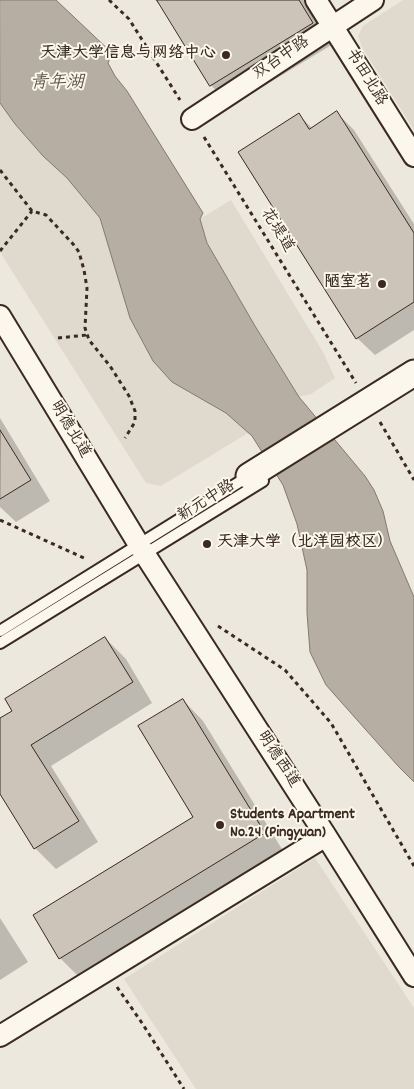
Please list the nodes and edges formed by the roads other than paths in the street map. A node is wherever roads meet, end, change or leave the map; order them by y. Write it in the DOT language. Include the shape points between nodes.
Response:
graph roads {
  1 [pos="316,0"];
  2 [pos="372,0"];
  3 [pos="332,25"];
  4 [pos="192,119"];
  5 [pos="414,156"];
  6 [pos="0,316"];
  7 [pos="414,373"];
  8 [pos="414,388"];
  9 [pos="363,409"];
  10 [pos="276,474"];
  11 [pos="249,476"];
  12 [pos="142,549"];
  13 [pos="0,631"];
  14 [pos="0,643"];
  15 [pos="326,836"];
  16 [pos="414,976"];
  17 [pos="0,1036"];
  1 -- 3 [label="street, 书田北路"];
  2 -- 3 [label="street, 双台中路"];
  3 -- 4 [label="street, 双台中路"];
  3 -- 5 [label="street, 书田北路"];
  6 -- 12 [label="street, 明德北道"];
  7 -- 9 [label="street, 新元中路"];
  8 -- 9 [label="street, 新元中路"];
  9 -- 10 [label="street, 新元中路" via="333,437"];
  9 -- 11 [label="street, 新元中路"];
  10 -- 12 [label="lane, 新元中路"];
  11 -- 12 [label="lane, 新元中路"];
  12 -- 13 [label="lane, 新元中路" via="103,567"];
  12 -- 14 [label="lane, 新元中路"];
  12 -- 15 [label="street, 明德西道"];
  15 -- 16 [label="street, 明德西道"];
  15 -- 17 [label="street"];
}
